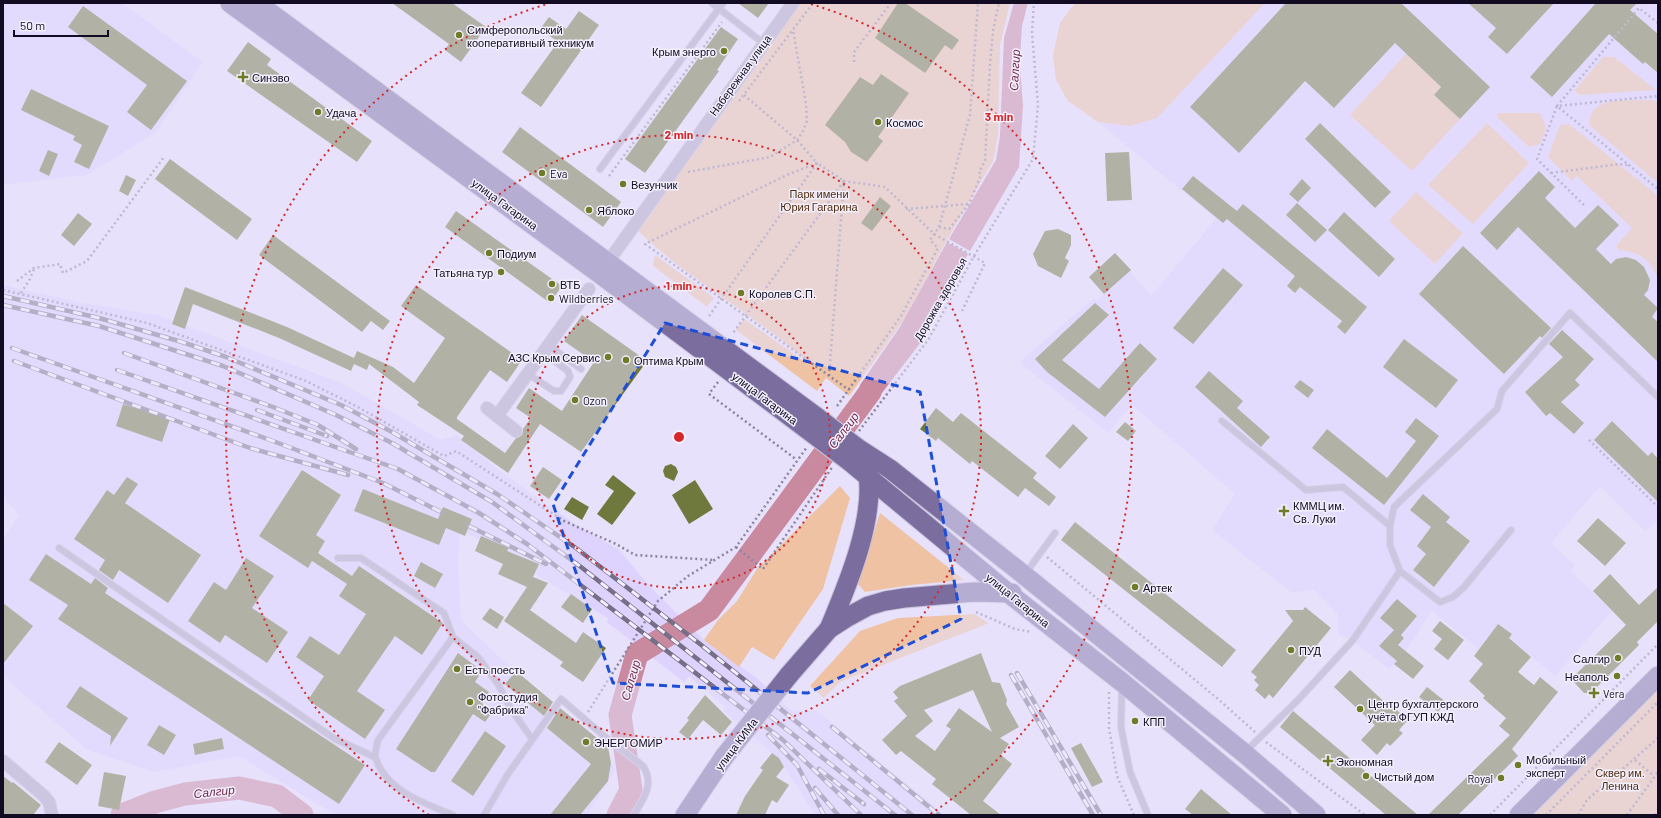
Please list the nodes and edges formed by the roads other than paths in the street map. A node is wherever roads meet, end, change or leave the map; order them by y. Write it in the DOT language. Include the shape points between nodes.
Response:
graph roads {
  1 [pos="230,3"];
  2 [pos="257,3"];
  3 [pos="712,3"];
  4 [pos="793,3"];
  5 [pos="721,6"];
  6 [pos="763,43"];
  7 [pos="600,169"];
  8 [pos="598,276"];
  9 [pos="546,349"];
  10 [pos="581,369"];
  11 [pos="528,374"];
  12 [pos="1658,397"];
  13 [pos="487,408"];
  14 [pos="497,416"];
  15 [pos="1222,421"];
  16 [pos="516,431"];
  17 [pos="850,452"];
  18 [pos="868,478"];
  19 [pos="1390,526"];
  20 [pos="1511,530"];
  21 [pos="1055,533"];
  22 [pos="59,548"];
  23 [pos="338,558"];
  24 [pos="1400,571"];
  25 [pos="1024,575"];
  26 [pos="1007,592"];
  27 [pos="1049,595"];
  28 [pos="829,629"];
  29 [pos="453,637"];
  30 [pos="1658,676"];
  31 [pos="1116,687"];
  32 [pos="532,739"];
  33 [pos="1244,753"];
  34 [pos="375,757"];
  35 [pos="3,761"];
  36 [pos="52,812"];
  37 [pos="453,815"];
  38 [pos="484,815"];
  39 [pos="634,815"];
  40 [pos="685,815"];
  41 [pos="1148,815"];
  42 [pos="1282,815"];
  43 [pos="1316,815"];
  44 [pos="1519,815"];
  1 -- 8 [label="main road, улица Гагарина"];
  2 -- 8 [label="main road, улица Гагарина"];
  3 -- 5 [label="lane"];
  4 -- 6 [label="street, Набережная улица"];
  5 -- 6 [label="lane" via="727,15"];
  5 -- 7 [label="lane"];
  6 -- 8 [label="street, Набережная улица"];
  8 -- 9 [label="street, Набережная улица"];
  8 -- 17 [label="main road, улица Гагарина, bridge" via="811,431"];
  9 -- 10 [label="lane"];
  9 -- 11 [label="street, Набережная улица"];
  9 -- 11 [label="lane" via="568,371 570,377 561,391 554,391"];
  11 -- 14 [label="street, Набережная улица"];
  12 -- 19 [label="lane" via="1570,314 1502,391 1496,409 1394,507"];
  13 -- 14 [label="street"];
  14 -- 16 [label="street"];
  15 -- 19 [label="lane" via="1306,490 1343,487"];
  17 -- 18 [label="main road, улица Гагарина"];
  17 -- 25 [label="main road, улица Гагарина" via="890,469"];
  18 -- 26 [label="main road, улица Гагарина"];
  18 -- 28 [label="main road" via="869,505 856,556"];
  19 -- 24 [label="lane" via="1390,545"];
  20 -- 24 [label="lane" via="1464,587 1446,600 1440,602"];
  21 -- 25 [label="lane"];
  22 -- 34 [label="lane" via="335,739"];
  23 -- 29 [label="lane" via="361,558 439,609 444,613"];
  24 -- 33 [label="lane" via="1353,640 1299,699"];
  25 -- 27 [label="main road, улица Гагарина"];
  26 -- 27 [label="main road"];
  26 -- 28 [label="main road" via="974,592 885,601 868,606"];
  26 -- 31 [label="main road, улица Гагарина"];
  27 -- 33 [label="main road, улица Гагарина"];
  28 -- 40 [label="main road, улица КИМа, bridge" via="724,757"];
  29 -- 32 [label="lane" via="478,657"];
  29 -- 34 [label="lane" via="378,740"];
  30 -- 44 [label="main road"];
  31 -- 41 [label="lane" via="1130,772"];
  31 -- 42 [label="main road, улица Гагарина"];
  32 -- 38 [label="lane"];
  32 -- 39 [label="lane" via="561,699 643,766 649,780 648,788"];
  33 -- 43 [label="main road, улица Гагарина"];
  34 -- 37 [label="lane" via="390,783"];
  35 -- 36 [label="street" via="44,796"];
}
